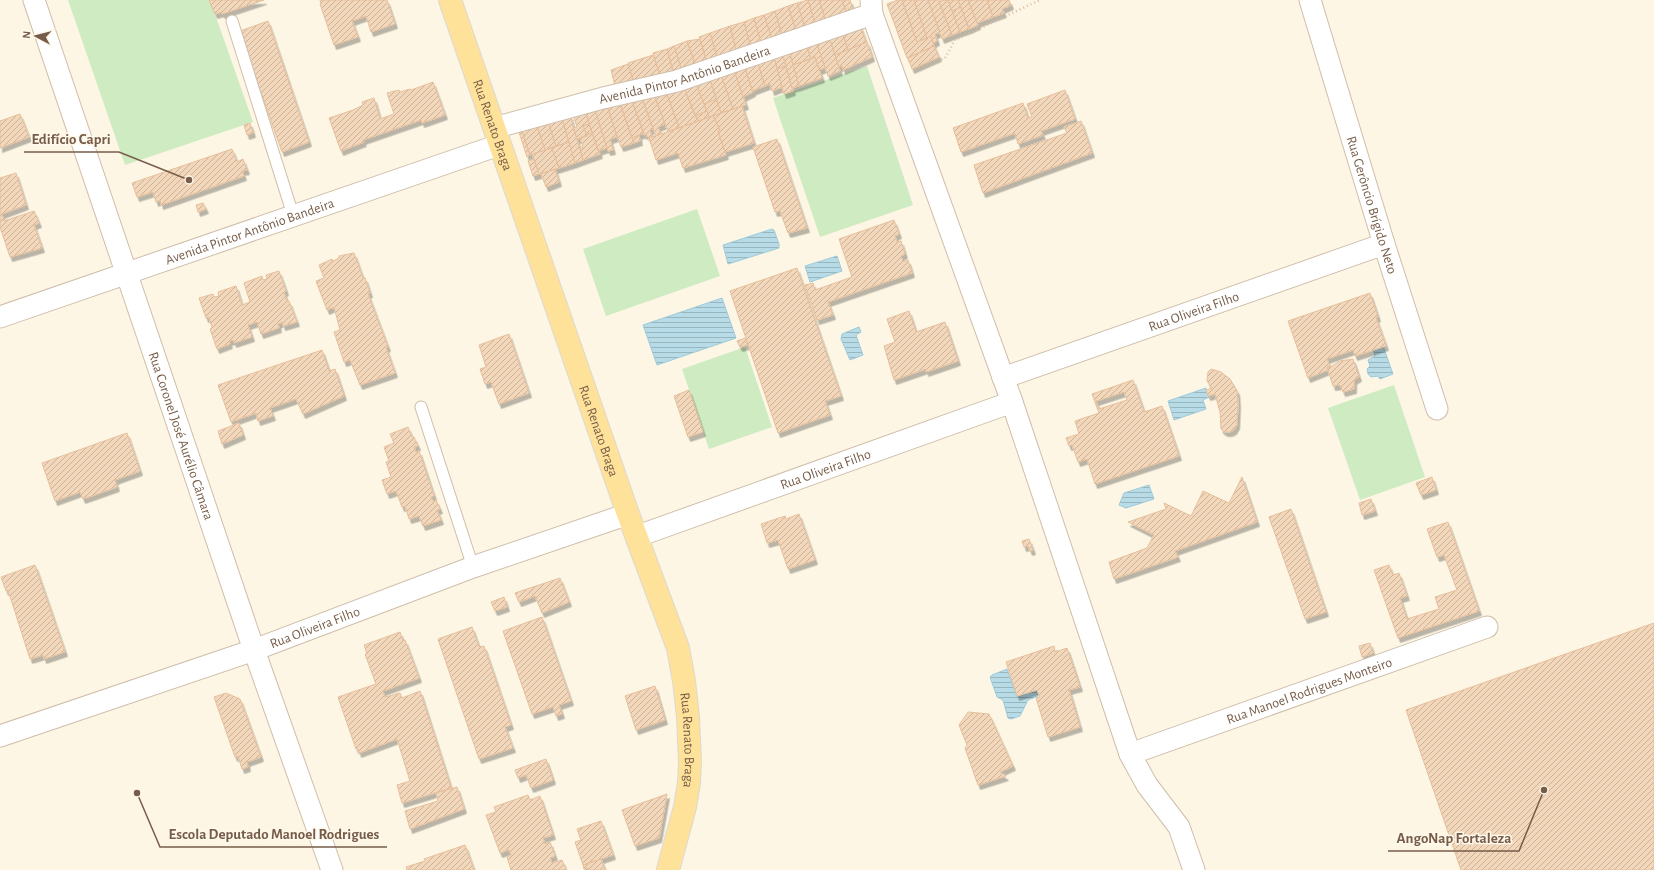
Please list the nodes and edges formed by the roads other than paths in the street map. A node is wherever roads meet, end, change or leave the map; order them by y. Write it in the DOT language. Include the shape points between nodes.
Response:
graph roads {
  1 [pos="34,0"];
  2 [pos="450,0"];
  3 [pos="1310,0"];
  4 [pos="871,7"];
  5 [pos="232,21"];
  6 [pos="497,137"];
  7 [pos="293,215"];
  8 [pos="1384,244"];
  9 [pos="127,274"];
  10 [pos="0,317"];
  11 [pos="1004,378"];
  12 [pos="1012,402"];
  13 [pos="421,407"];
  14 [pos="1437,409"];
  15 [pos="628,514"];
  16 [pos="638,536"];
  17 [pos="473,568"];
  18 [pos="1487,627"];
  19 [pos="254,650"];
  20 [pos="0,736"];
  21 [pos="1130,754"];
  22 [pos="332,870"];
  23 [pos="668,870"];
  24 [pos="1194,870"];
  1 -- 9 [label="street, Rua Coronel José Aurélio Câmara"];
  2 -- 6 [label="main road, Rua Renato Braga"];
  3 -- 8 [label="street, Rua Gerôncio Brígido Neto"];
  4 -- 6 [label="street, Avenida Pintor Antônio Bandeira" via="677,81 603,98"];
  4 -- 11 [label="street"];
  5 -- 7 [label="lane"];
  6 -- 7 [label="street, Avenida Pintor Antônio Bandeira"];
  6 -- 15 [label="main road, Rua Renato Braga"];
  7 -- 9 [label="street, Avenida Pintor Antônio Bandeira"];
  8 -- 11 [label="street, Rua Oliveira Filho"];
  8 -- 14 [label="street, Rua Gerôncio Brígido Neto"];
  9 -- 10 [label="street, Avenida Pintor Antônio Bandeira"];
  9 -- 19 [label="street, Rua Coronel José Aurélio Câmara"];
  11 -- 12 [label="street"];
  12 -- 16 [label="street, Rua Oliveira Filho"];
  12 -- 21 [label="street"];
  13 -- 17 [label="lane"];
  15 -- 16 [label="main road, Rua Renato Braga"];
  15 -- 17 [label="street, Rua Oliveira Filho"];
  16 -- 23 [label="main road, Rua Renato Braga" via="678,648 688,718 689,784"];
  17 -- 19 [label="street, Rua Oliveira Filho"];
  18 -- 21 [label="street, Rua Manoel Rodrigues Monteiro"];
  19 -- 20 [label="street, Rua Oliveira Filho"];
  19 -- 22 [label="street, Rua Coronel José Aurélio Câmara"];
  21 -- 24 [label="street" via="1147,785 1179,827"];
}
